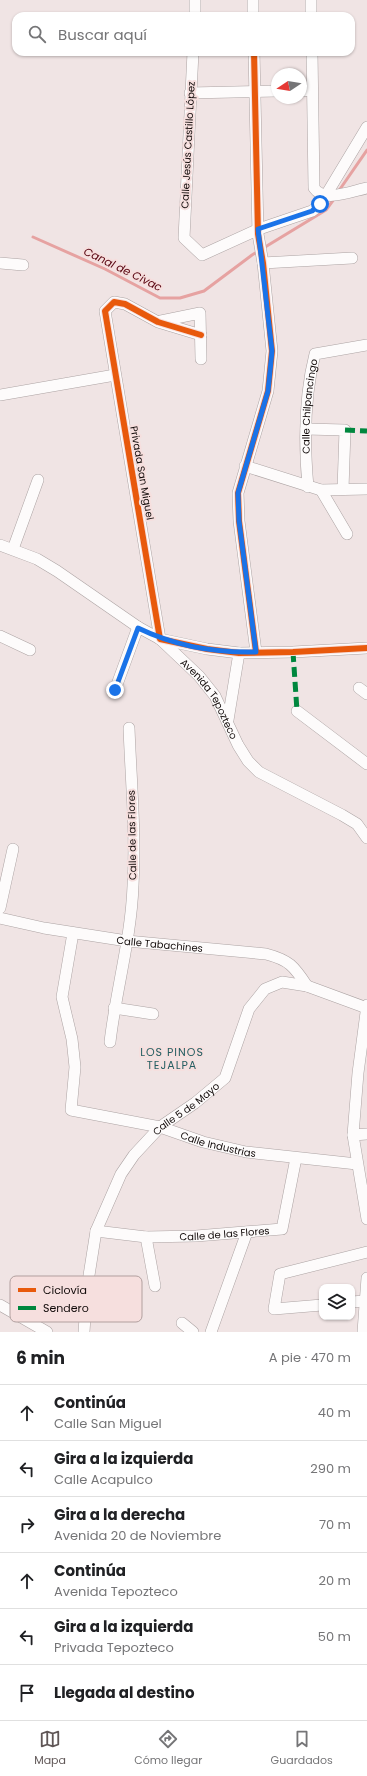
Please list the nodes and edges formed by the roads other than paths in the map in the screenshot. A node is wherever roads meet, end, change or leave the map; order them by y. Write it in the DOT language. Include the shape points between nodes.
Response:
graph roads {
  1 [pos="195,0"];
  2 [pos="252,0"];
  3 [pos="311,0"];
  4 [pos="194,12"];
  5 [pos="253,12"];
  6 [pos="311,12"];
  7 [pos="193,56"];
  8 [pos="254,56"];
  9 [pos="311,56"];
  10 [pos="307,84"];
  11 [pos="271,91"];
  12 [pos="255,92"];
  13 [pos="190,93"];
  14 [pos="307,103"];
  15 [pos="367,127"];
  16 [pos="367,188"];
  17 [pos="329,195"];
  18 [pos="258,231"];
  19 [pos="352,258"];
  20 [pos="262,259"];
  21 [pos="0,263"];
  22 [pos="23,265"];
  23 [pos="158,322"];
  24 [pos="201,334"];
  25 [pos="367,345"];
  26 [pos="201,359"];
  27 [pos="115,375"];
  28 [pos="0,395"];
  29 [pos="306,429"];
  30 [pos="245,466"];
  31 [pos="38,480"];
  32 [pos="308,487"];
  33 [pos="343,489"];
  34 [pos="367,489"];
  35 [pos="321,490"];
  36 [pos="347,534"];
  37 [pos="0,545"];
  38 [pos="13,549"];
  39 [pos="138,628"];
  40 [pos="0,636"];
  41 [pos="160,639"];
  42 [pos="367,648"];
  43 [pos="30,650"];
  44 [pos="256,652"];
  45 [pos="239,653"];
  46 [pos="115,690"];
  47 [pos="297,711"];
  48 [pos="228,720"];
  49 [pos="129,728"];
  50 [pos="367,764"];
  51 [pos="367,838"];
  52 [pos="13,849"];
  53 [pos="0,908"];
  54 [pos="0,918"];
  55 [pos="73,932"];
  56 [pos="127,942"];
  57 [pos="307,986"];
  58 [pos="367,1007"];
  59 [pos="114,1008"];
  60 [pos="153,1014"];
  61 [pos="110,1042"];
  62 [pos="160,1127"];
  63 [pos="367,1134"];
  64 [pos="353,1135"];
  65 [pos="296,1158"];
  66 [pos="357,1164"];
  67 [pos="367,1219"];
  68 [pos="96,1231"];
  69 [pos="247,1232"];
  70 [pos="146,1237"];
  71 [pos="367,1252"];
  72 [pos="89,1276"];
  73 [pos="367,1278"];
  74 [pos="155,1286"];
  75 [pos="364,1301"];
  76 [pos="355,1302"];
  77 [pos="0,1305"];
  78 [pos="319,1305"];
  79 [pos="10,1311"];
  80 [pos="30,1322"];
  81 [pos="85,1322"];
  82 [pos="182,1323"];
  83 [pos="47,1332"];
  84 [pos="84,1332"];
  85 [pos="193,1332"];
  86 [pos="212,1332"];
  87 [pos="363,1332"];
  1 -- 4 [label="street"];
  2 -- 5 [label="street"];
  3 -- 6 [label="street"];
  7 -- 13 [label="street, Calle Jesús Castillo López"];
  8 -- 12 [label="street"];
  9 -- 10 [label="street"];
  11 -- 12 [label="street"];
  12 -- 13 [label="street"];
  12 -- 18 [label="street"];
  13 -- 18 [label="street, Calle Jesús Castillo López" via="184,238 202,255"];
  14 -- 17 [label="street" via="314,188 318,194"];
  15 -- 17 [label="street"];
  16 -- 17 [label="street"];
  17 -- 18 [label="street" via="312,211"];
  18 -- 20 [label="street"];
  19 -- 20 [label="street"];
  20 -- 30 [label="street" via="272,351 268,391"];
  21 -- 22 [label="street"];
  23 -- 24 [label="street"];
  23 -- 24 [label="street" via="200,313"];
  23 -- 27 [label="street, Privada San Miguel" via="125,304 114,302 104,311"];
  24 -- 26 [label="street"];
  25 -- 29 [label="street, Calle Chilpancingo" via="315,354 310,374"];
  27 -- 28 [label="street"];
  27 -- 41 [label="street, Privada San Miguel"];
  29 -- 32 [label="street, Calle Chilpancingo"];
  29 -- 33 [label="street" via="345,430"];
  30 -- 32 [label="street"];
  30 -- 44 [label="street" via="238,493 239,521"];
  31 -- 38 [label="street"];
  32 -- 35 [label="street"];
  33 -- 34 [label="street"];
  33 -- 35 [label="street"];
  35 -- 36 [label="street"];
  37 -- 38 [label="street, Avenida Tepozteco"];
  38 -- 39 [label="street, Avenida Tepozteco" via="57,571"];
  39 -- 41 [label="street, Avenida Tepozteco"];
  39 -- 46 [label="street"];
  40 -- 43 [label="street"];
  41 -- 45 [label="street"];
  41 -- 48 [label="street, Avenida Tepozteco" via="199,676 215,696"];
  42 -- 44 [label="street"];
  44 -- 45 [label="street"];
  45 -- 48 [label="street"];
  47 -- 50 [label="street"];
  48 -- 51 [label="street, Avenida Tepozteco" via="238,745 259,772 342,814 356,824"];
  49 -- 56 [label="street, Calle de las Flores" via="134,888"];
  52 -- 53 [label="street"];
  54 -- 55 [label="street, Calle Tabachines"];
  55 -- 56 [label="street, Calle Tabachines"];
  55 -- 62 [label="street, Calle Industrias" via="62,997 72,1039 75,1067 71,1110"];
  56 -- 57 [label="street, Calle Tabachines" via="266,954 283,958 295,967"];
  56 -- 59 [label="street, Calle de las Flores"];
  57 -- 58 [label="street, Calle 5 de Mayo"];
  57 -- 62 [label="street, Calle 5 de Mayo" via="282,982 265,989 249,1009 225,1078"];
  58 -- 64 [label="street"];
  59 -- 60 [label="street"];
  59 -- 61 [label="street, Calle de las Flores"];
  62 -- 65 [label="street, Calle Industrias" via="203,1142 246,1152"];
  62 -- 68 [label="street, Calle 5 de Mayo" via="134,1155 121,1174"];
  63 -- 64 [label="street"];
  64 -- 66 [label="street"];
  65 -- 66 [label="street, Calle Industrias"];
  65 -- 69 [label="street, Calle de las Flores" via="282,1229"];
  66 -- 67 [label="street"];
  68 -- 70 [label="street, Calle de las Flores"];
  68 -- 72 [label="street, Calle 5 de Mayo"];
  69 -- 70 [label="street, Calle de las Flores"];
  69 -- 86 [label="street"];
  70 -- 74 [label="street"];
  71 -- 78 [label="street" via="280,1274 274,1309"];
  73 -- 75 [label="street"];
  75 -- 76 [label="street"];
  75 -- 87 [label="street"];
  77 -- 79 [label="street"];
  80 -- 83 [label="street"];
  81 -- 84 [label="street, Calle 5 de Mayo"];
  82 -- 85 [label="street"];
}
